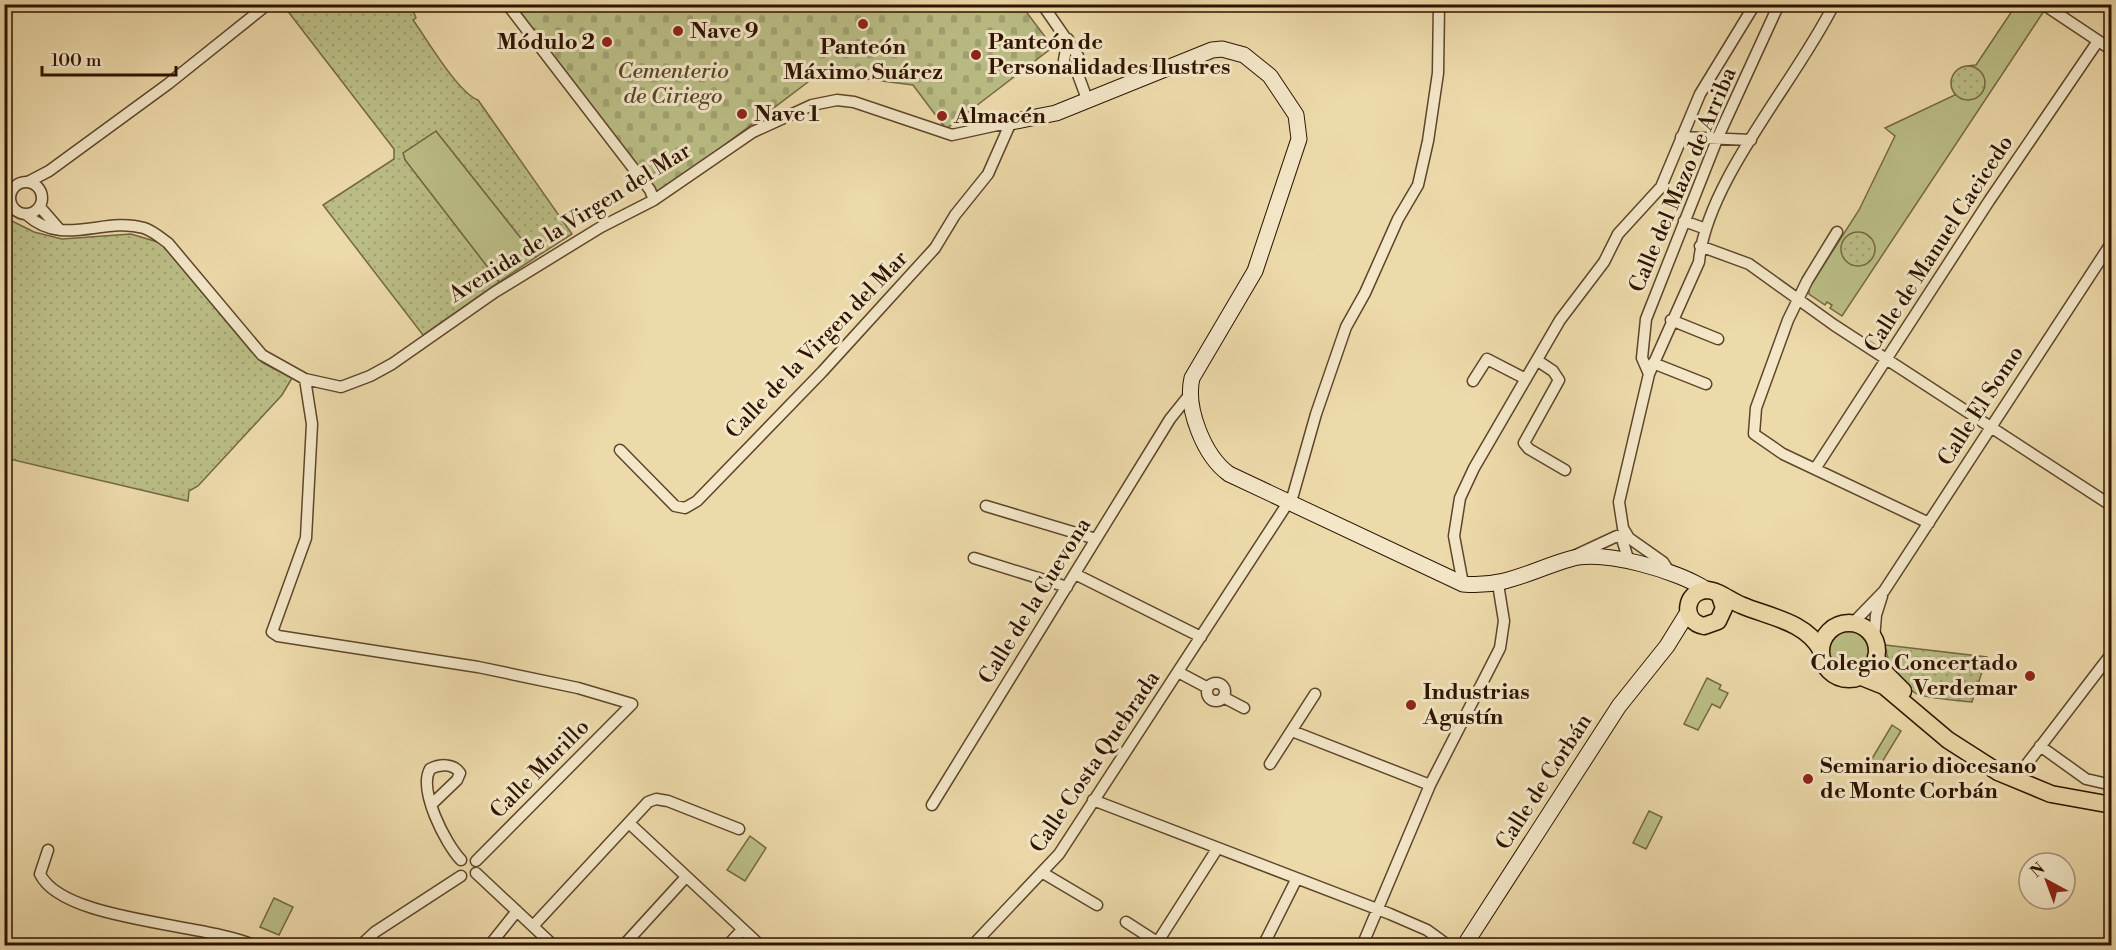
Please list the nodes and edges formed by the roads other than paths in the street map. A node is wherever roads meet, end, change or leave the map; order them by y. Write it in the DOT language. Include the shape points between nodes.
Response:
graph roads {
  1 [pos="268,4"];
  2 [pos="507,4"];
  3 [pos="1042,4"];
  4 [pos="1439,4"];
  5 [pos="1755,4"];
  6 [pos="1779,4"];
  7 [pos="1834,4"];
  8 [pos="2046,6"];
  9 [pos="1068,39"];
  10 [pos="2098,41"];
  11 [pos="2112,50"];
  12 [pos="1064,60"];
  13 [pos="1087,99"];
  14 [pos="1011,122"];
  15 [pos="1681,137"];
  16 [pos="1718,137"];
  17 [pos="1751,140"];
  18 [pos="49,171"];
  19 [pos="28,182"];
  20 [pos="42,195"];
  21 [pos="654,200"];
  22 [pos="40,207"];
  23 [pos="27,214"];
  24 [pos="1684,222"];
  25 [pos="60,230"];
  26 [pos="1706,230"];
  27 [pos="1837,232"];
  28 [pos="2112,242"];
  29 [pos="1700,246"];
  30 [pos="1797,299"];
  31 [pos="1671,320"];
  32 [pos="1718,339"];
  33 [pos="1887,360"];
  34 [pos="1538,361"];
  35 [pos="1653,363"];
  36 [pos="1649,374"];
  37 [pos="305,379"];
  38 [pos="1526,379"];
  39 [pos="1473,381"];
  40 [pos="1706,384"];
  41 [pos="1190,394"];
  42 [pos="1196,415"];
  43 [pos="1170,419"];
  44 [pos="1989,427"];
  45 [pos="620,450"];
  46 [pos="1815,469"];
  47 [pos="1564,470"];
  48 [pos="1289,502"];
  49 [pos="986,506"];
  50 [pos="2112,507"];
  51 [pos="1621,518"];
  52 [pos="1929,523"];
  53 [pos="1617,536"];
  54 [pos="1096,539"];
  55 [pos="1606,557"];
  56 [pos="974,558"];
  57 [pos="1570,559"];
  58 [pos="1629,561"];
  59 [pos="1075,574"];
  60 [pos="1674,575"];
  61 [pos="1463,584"];
  62 [pos="1498,584"];
  63 [pos="1067,587"];
  64 [pos="1884,591"];
  65 [pos="1714,593"];
  66 [pos="1689,606"];
  67 [pos="1749,608"];
  68 [pos="1722,616"];
  69 [pos="1783,619"];
  70 [pos="1853,623"];
  71 [pos="1700,626"];
  72 [pos="1832,629"];
  73 [pos="1201,637"];
  74 [pos="1874,639"];
  75 [pos="1667,646"];
  76 [pos="1821,650"];
  77 [pos="2112,653"];
  78 [pos="1876,657"];
  79 [pos="1178,672"];
  80 [pos="1859,676"];
  81 [pos="1315,694"];
  82 [pos="1244,708"];
  83 [pos="1292,731"];
  84 [pos="2040,746"];
  85 [pos="1270,764"];
  86 [pos="2020,773"];
  87 [pos="1430,785"];
  88 [pos="2110,786"];
  89 [pos="1093,800"];
  90 [pos="433,803"];
  91 [pos="932,805"];
  92 [pos="2112,805"];
  93 [pos="629,823"];
  94 [pos="739,830"];
  95 [pos="1217,849"];
  96 [pos="48,850"];
  97 [pos="461,860"];
  98 [pos="476,861"];
  99 [pos="476,873"];
  100 [pos="1043,873"];
  101 [pos="461,876"];
  102 [pos="686,877"];
  103 [pos="1296,880"];
  104 [pos="1097,905"];
  105 [pos="1377,910"];
  106 [pos="517,911"];
  107 [pos="1126,922"];
  108 [pos="533,926"];
  109 [pos="742,930"];
  110 [pos="249,944"];
  111 [pos="1156,944"];
  112 [pos="360,945"];
  113 [pos="489,945"];
  114 [pos="554,945"];
  115 [pos="623,945"];
  116 [pos="727,945"];
  117 [pos="761,945"];
  118 [pos="972,945"];
  119 [pos="1263,945"];
  120 [pos="1362,945"];
  121 [pos="1449,945"];
  122 [pos="1464,945"];
  1 -- 18 [label="street"];
  2 -- 21 [label="street"];
  3 -- 9 [label="street"];
  4 -- 48 [label="street" via="1438,73 1418,185 1346,327"];
  5 -- 15 [label="street, Calle del Mazo de Arriba" via="1700,94"];
  6 -- 16 [label="street, Calle del Mazo de Arriba"];
  7 -- 17 [label="street"];
  8 -- 10 [label="street"];
  9 -- 12 [label="street"];
  9 -- 13 [label="street" via="1078,56 1077,72"];
  10 -- 11 [label="street"];
  10 -- 33 [label="street, Calle de Manuel Cacicedo"];
  13 -- 14 [label="main road, Avenida de la Virgen del Mar" via="1056,113"];
  13 -- 41 [label="main road, Avenida de la Virgen del Mar" via="1196,55 1222,49 1257,63 1296,115 1299,139 1268,237 1255,271 1192,378"];
  14 -- 21 [label="street, Avenida de la Virgen del Mar" via="952,135 871,106 825,101 753,132"];
  14 -- 45 [label="street, Calle de la Virgen del Mar" via="988,174 935,248 697,501 685,508 668,501"];
  15 -- 16 [label="street"];
  15 -- 34 [label="street, Calle del Mazo de Arriba" via="1661,186 1618,234 1604,262 1560,320"];
  16 -- 17 [label="street"];
  16 -- 24 [label="street, Calle del Mazo de Arriba"];
  17 -- 26 [label="street" via="1729,176"];
  18 -- 19 [label="street"];
  18 -- 20 [label="street"];
  19 -- 20 [label="street"];
  19 -- 23 [label="street" via="14,186 9,198 12,207"];
  20 -- 22 [label="street"];
  21 -- 37 [label="street, Avenida de la Virgen del Mar" via="600,227 506,285 370,376 341,387"];
  22 -- 23 [label="street"];
  22 -- 25 [label="street"];
  23 -- 25 [label="street, Avenida de la Virgen del Mar" via="38,224"];
  24 -- 26 [label="street"];
  24 -- 36 [label="street, Calle del Mazo de Arriba" via="1646,319 1642,358"];
  25 -- 37 [label="street, Avenida de la Virgen del Mar" via="129,227 153,232 168,243 262,355"];
  26 -- 29 [label="street"];
  27 -- 30 [label="street"];
  28 -- 44 [label="street, Calle El Somo"];
  29 -- 30 [label="street" via="1749,264"];
  29 -- 31 [label="street" via="1699,262"];
  30 -- 33 [label="street"];
  30 -- 46 [label="street" via="1756,408 1754,435"];
  31 -- 32 [label="street"];
  31 -- 35 [label="street"];
  33 -- 44 [label="street"];
  33 -- 46 [label="street, Calle de Manuel Cacicedo"];
  34 -- 38 [label="street, Calle del Mazo de Arriba"];
  34 -- 47 [label="street" via="1559,380 1524,443"];
  35 -- 36 [label="street"];
  35 -- 40 [label="street"];
  36 -- 51 [label="street" via="1622,482"];
  37 -- 98 [label="street, Calle Murillo" via="312,424 306,538 272,632 478,667 632,704"];
  38 -- 39 [label="street" via="1487,359"];
  38 -- 61 [label="street, Calle del Mazo de Arriba" via="1460,498 1454,536"];
  41 -- 42 [label="main road"];
  41 -- 43 [label="street, Calle de la Cuevona"];
  42 -- 43 [label="street" via="1179,412"];
  42 -- 48 [label="main road" via="1210,453 1221,468"];
  43 -- 54 [label="street, Calle de la Cuevona"];
  44 -- 50 [label="street"];
  44 -- 52 [label="street, Calle El Somo"];
  46 -- 52 [label="street"];
  48 -- 61 [label="main road"];
  48 -- 73 [label="street, Calle Costa Quebrada"];
  49 -- 54 [label="street"];
  51 -- 53 [label="street"];
  51 -- 60 [label="street" via="1629,538 1663,562"];
  52 -- 64 [label="street, Calle El Somo"];
  53 -- 55 [label="street"];
  53 -- 57 [label="street"];
  53 -- 58 [label="street"];
  54 -- 59 [label="street, Calle de la Cuevona"];
  55 -- 57 [label="main road"];
  55 -- 58 [label="main road"];
  56 -- 63 [label="street"];
  57 -- 62 [label="main road"];
  58 -- 60 [label="main road"];
  59 -- 63 [label="street, Calle de la Cuevona"];
  59 -- 73 [label="street"];
  60 -- 65 [label="main road"];
  60 -- 66 [label="main road" via="1686,587"];
  61 -- 62 [label="main road"];
  62 -- 87 [label="street" via="1504,621 1500,648"];
  63 -- 91 [label="street, Calle de la Cuevona"];
  64 -- 70 [label="street, Calle El Somo"];
  64 -- 74 [label="street, Calle El Somo"];
  65 -- 66 [label="main road" via="1694,595"];
  65 -- 67 [label="main road"];
  65 -- 68 [label="main road" via="1724,608"];
  66 -- 71 [label="main road" via="1692,621"];
  66 -- 75 [label="main road, Calle de Corbán"];
  67 -- 68 [label="main road"];
  67 -- 69 [label="main road"];
  68 -- 71 [label="main road" via="1709,626"];
  69 -- 72 [label="main road"];
  69 -- 76 [label="main road" via="1815,639"];
  70 -- 72 [label="main road"];
  70 -- 74 [label="main road" via="1862,626"];
  71 -- 75 [label="main road, Calle de Corbán"];
  72 -- 76 [label="main road"];
  73 -- 79 [label="street, Calle Costa Quebrada"];
  74 -- 78 [label="main road"];
  75 -- 122 [label="main road, Calle de Corbán" via="1619,706"];
  76 -- 80 [label="main road" via="1833,673 1846,678"];
  77 -- 84 [label="street"];
  78 -- 80 [label="main road" via="1873,665"];
  78 -- 86 [label="main road" via="1895,684 1955,735 1995,762"];
  79 -- 82 [label="street, Calle Costa Quebrada" via="1208,688 1211,700 1223,697"];
  79 -- 89 [label="street, Calle Costa Quebrada"];
  80 -- 92 [label="main road" via="1884,686 1948,740 1998,772 2051,794"];
  81 -- 83 [label="street"];
  83 -- 85 [label="street"];
  83 -- 87 [label="street"];
  84 -- 86 [label="street"];
  84 -- 88 [label="street" via="2086,779"];
  86 -- 88 [label="main road" via="2054,786"];
  87 -- 105 [label="street"];
  89 -- 95 [label="street"];
  89 -- 100 [label="street, Calle Costa Quebrada"];
  90 -- 97 [label="street" via="441,831"];
  93 -- 94 [label="street" via="648,802 656,799"];
  93 -- 102 [label="street"];
  93 -- 108 [label="street"];
  95 -- 103 [label="street"];
  95 -- 111 [label="street"];
  96 -- 110 [label="street" via="40,874 58,895 119,917 166,923"];
  97 -- 98 [label="street"];
  97 -- 101 [label="street"];
  98 -- 99 [label="street"];
  99 -- 101 [label="street" via="467,878"];
  99 -- 106 [label="street"];
  100 -- 104 [label="street, Calle Costa Quebrada"];
  100 -- 118 [label="street, Calle Costa Quebrada"];
  101 -- 112 [label="street"];
  102 -- 109 [label="street"];
  102 -- 115 [label="street"];
  103 -- 105 [label="street"];
  103 -- 119 [label="street"];
  105 -- 120 [label="street"];
  105 -- 121 [label="street" via="1426,930"];
  106 -- 108 [label="street"];
  106 -- 113 [label="street"];
  107 -- 111 [label="street"];
  108 -- 114 [label="street"];
  109 -- 116 [label="street"];
  109 -- 117 [label="street"];
}
